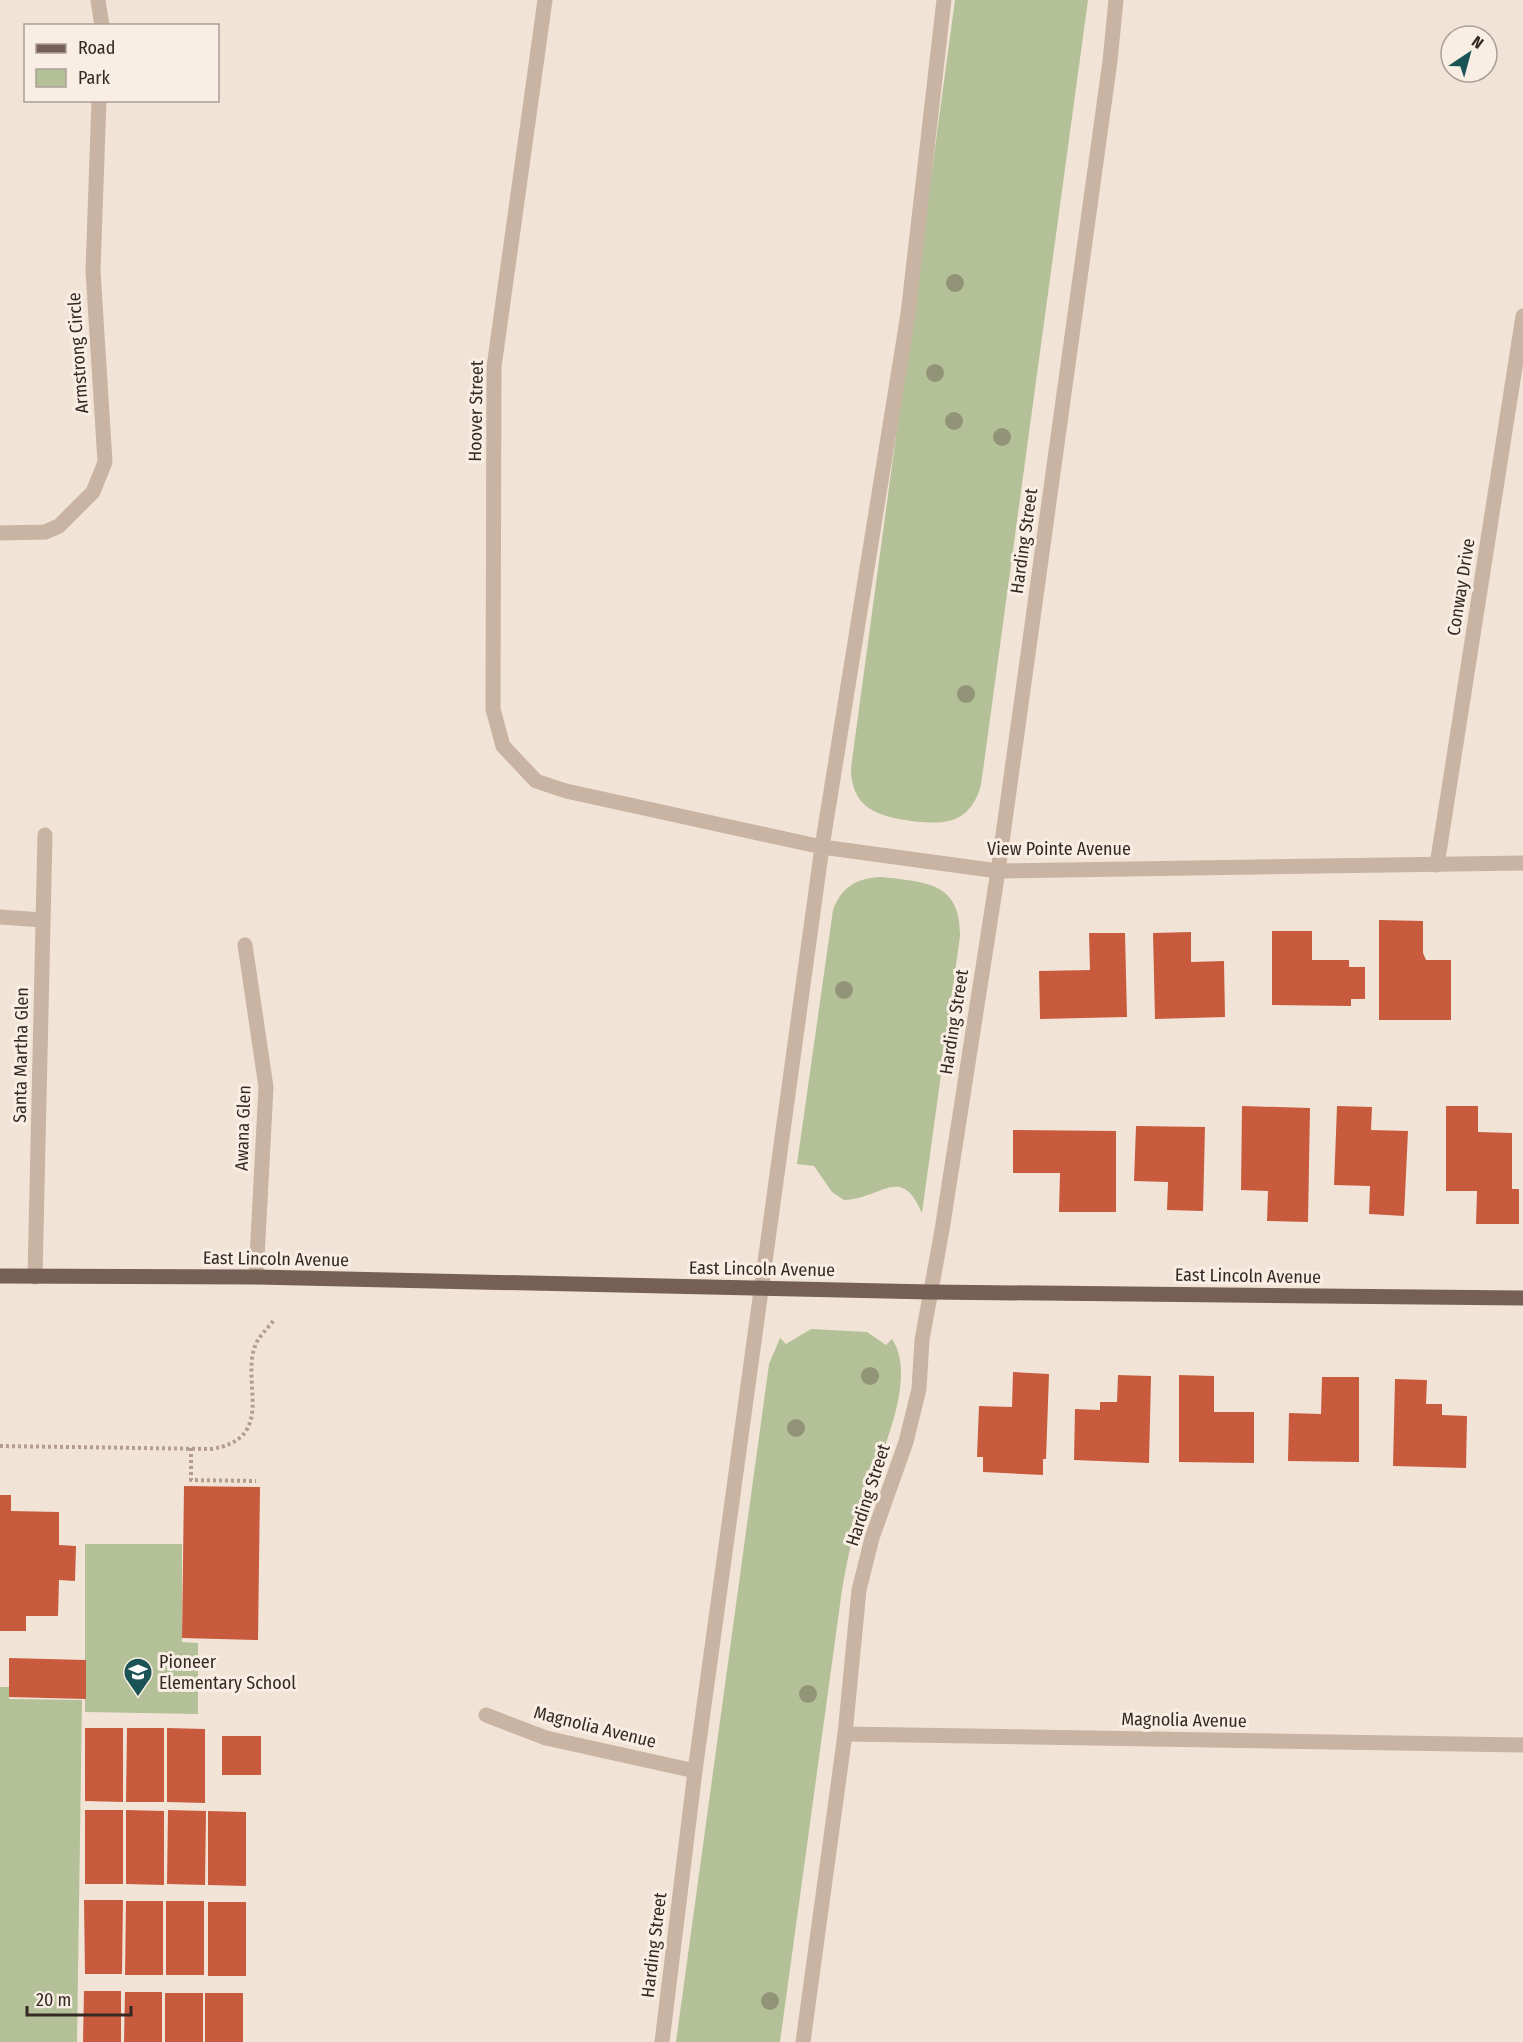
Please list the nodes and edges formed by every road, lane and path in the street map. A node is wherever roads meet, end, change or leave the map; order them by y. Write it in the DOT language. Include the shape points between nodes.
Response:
graph roads {
  1 [pos="98,0"];
  2 [pos="545,0"];
  3 [pos="944,0"];
  4 [pos="1116,0"];
  5 [pos="102,24"];
  6 [pos="99,102"];
  7 [pos="1523,316"];
  8 [pos="1521,348"];
  9 [pos="0,533"];
  10 [pos="566,791"];
  11 [pos="45,835"];
  12 [pos="822,847"];
  13 [pos="1523,863"];
  14 [pos="1437,865"];
  15 [pos="998,871"];
  16 [pos="0,917"];
  17 [pos="43,920"];
  18 [pos="245,945"];
  19 [pos="0,1276"];
  20 [pos="35,1277"];
  21 [pos="256,1277"];
  22 [pos="762,1289"];
  23 [pos="930,1292"];
  24 [pos="1523,1298"];
  25 [pos="274,1320"];
  26 [pos="0,1446"];
  27 [pos="191,1448"];
  28 [pos="256,1481"];
  29 [pos="486,1715"];
  30 [pos="845,1734"];
  31 [pos="1523,1745"];
  32 [pos="695,1771"];
  33 [pos="662,2042"];
  34 [pos="803,2042"];
  1 -- 5 [label="street"];
  2 -- 10 [label="street, Hoover Street" via="494,367 493,709 503,746 536,781"];
  3 -- 12 [label="street, Harding Street" via="908,314"];
  4 -- 15 [label="street, Harding Street"];
  6 -- 9 [label="street, Armstrong Circle" via="93,271 105,462 93,492 59,526 45,532"];
  7 -- 8 [label="street, Conway Drive"];
  8 -- 14 [label="street, Conway Drive"];
  10 -- 12 [label="street, View Pointe Avenue"];
  11 -- 17 [label="street, Santa Martha Glen"];
  12 -- 15 [label="street, View Pointe Avenue"];
  12 -- 22 [label="street, Harding Street"];
  13 -- 14 [label="street, View Pointe Avenue"];
  14 -- 15 [label="street, View Pointe Avenue"];
  15 -- 23 [label="street, Harding Street"];
  16 -- 17 [label="street"];
  17 -- 20 [label="street, Santa Martha Glen"];
  18 -- 21 [label="street, Awana Glen" via="266,1087"];
  19 -- 20 [label="main road, East Lincoln Avenue"];
  20 -- 21 [label="main road, East Lincoln Avenue"];
  21 -- 22 [label="main road, East Lincoln Avenue"];
  22 -- 23 [label="main road, East Lincoln Avenue"];
  22 -- 32 [label="street, Harding Street"];
  23 -- 24 [label="main road, East Lincoln Avenue"];
  23 -- 30 [label="street, Harding Street" via="919,1389 859,1590"];
  25 -- 27 [label="path" via="254,1350 252,1414 247,1428 226,1446"];
  26 -- 27 [label="path"];
  27 -- 28 [label="path" via="191,1480"];
  29 -- 32 [label="street, Magnolia Avenue" via="546,1738"];
  30 -- 31 [label="street, Magnolia Avenue"];
  30 -- 34 [label="street, Harding Street"];
  32 -- 33 [label="street, Harding Street"];
}
